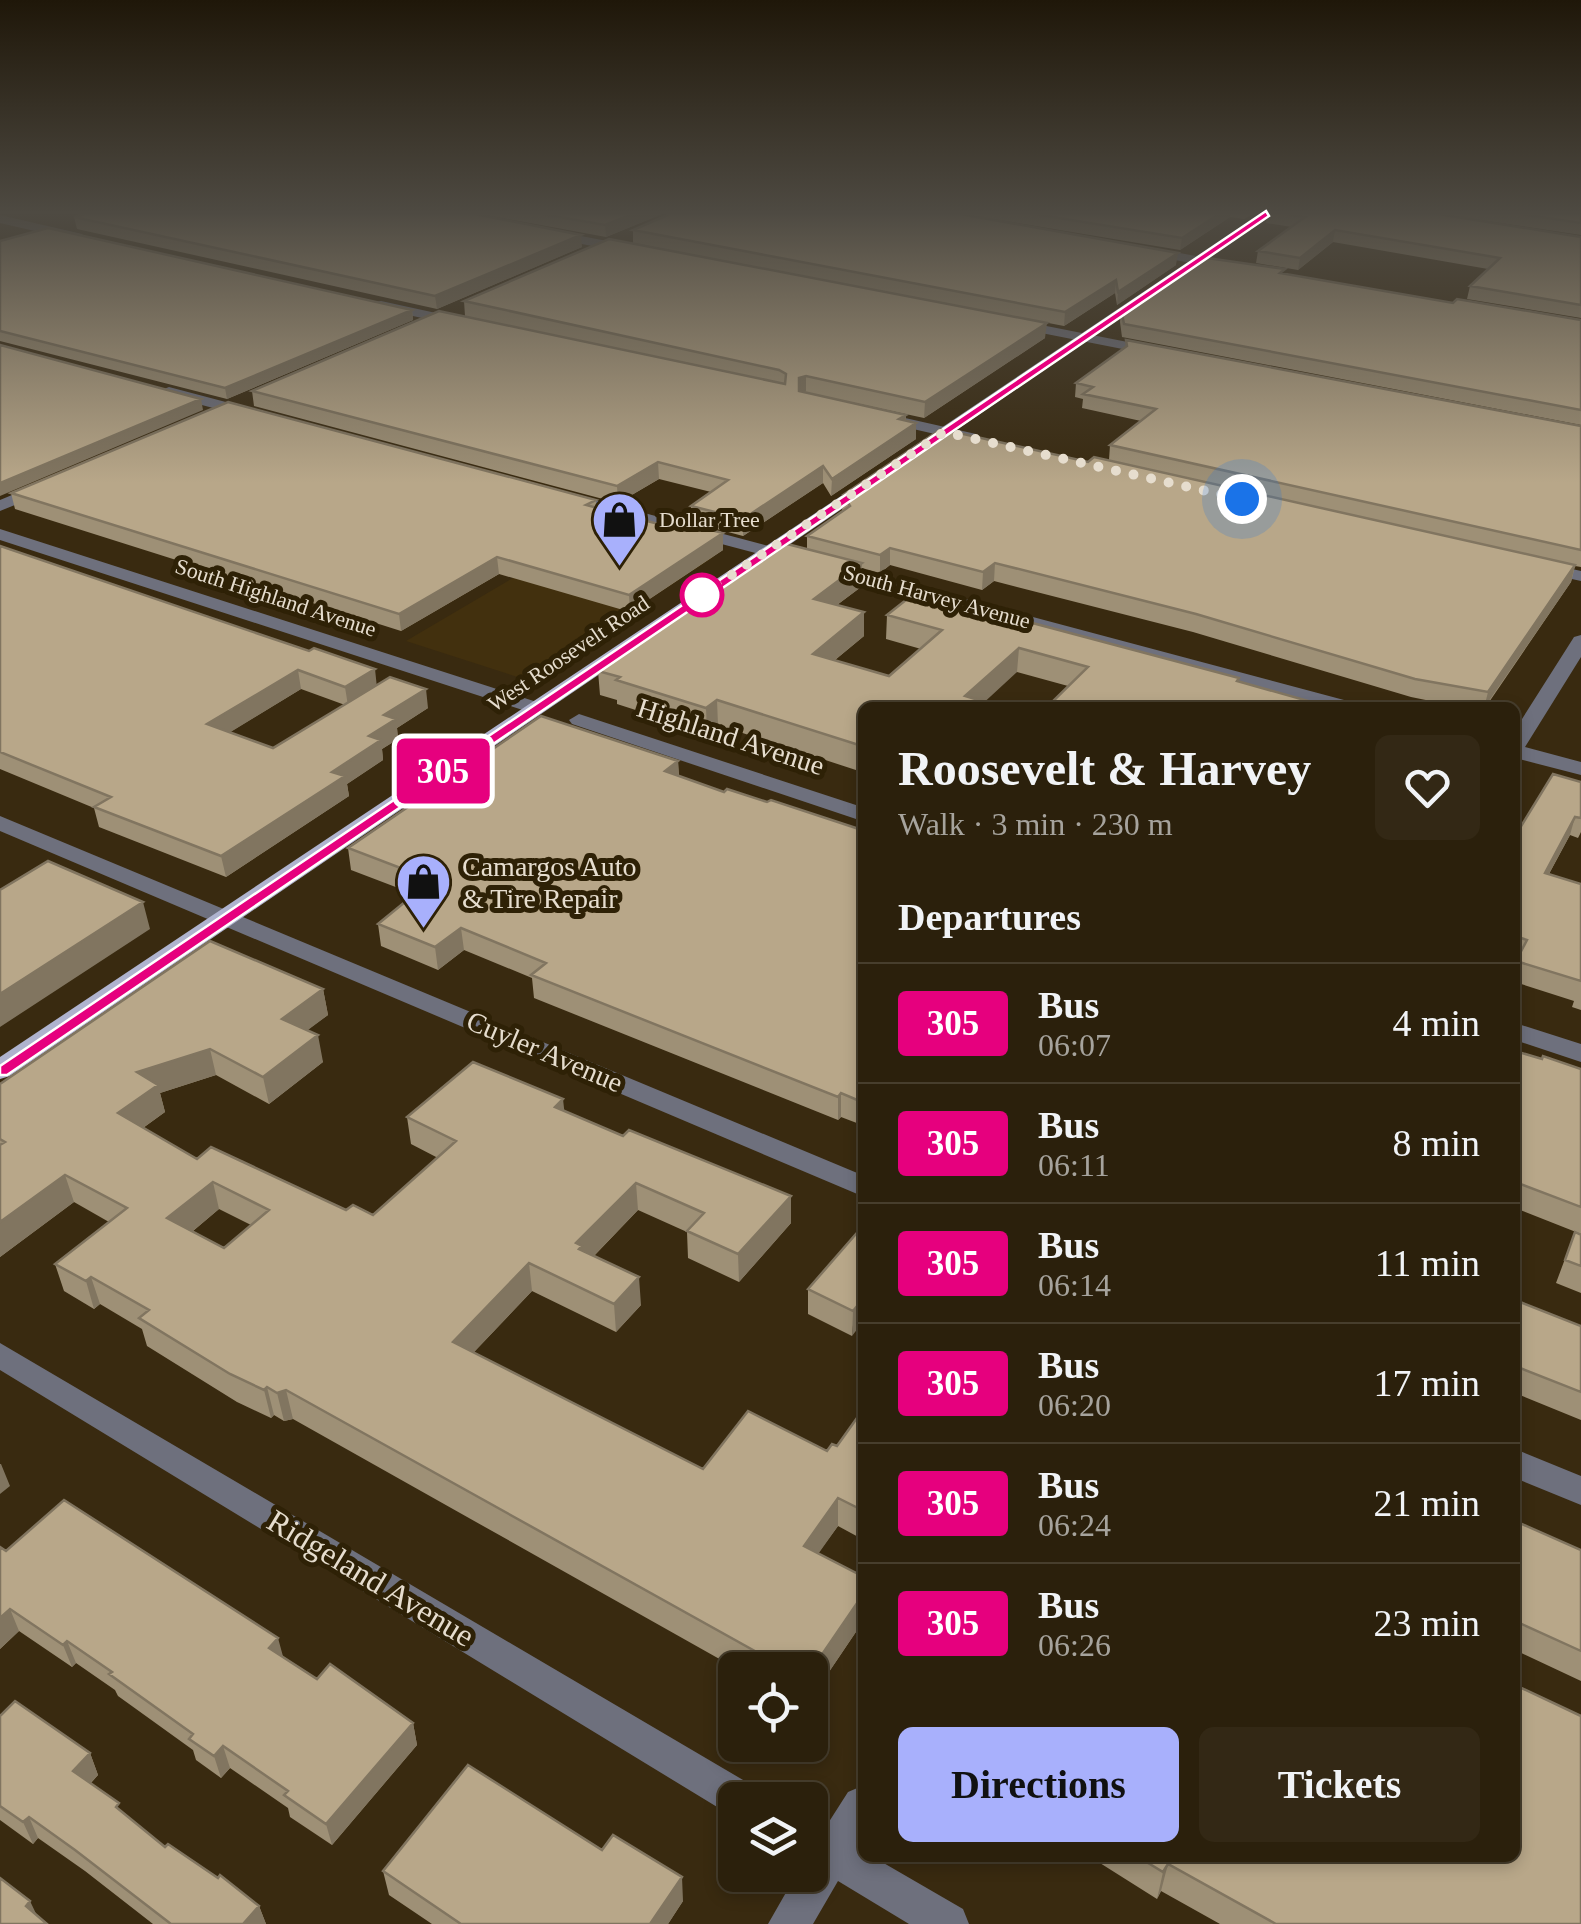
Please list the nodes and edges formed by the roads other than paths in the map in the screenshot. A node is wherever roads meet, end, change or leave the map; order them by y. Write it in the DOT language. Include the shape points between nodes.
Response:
graph roads {
  1 [pos="374,304"];
  2 [pos="1132,304"];
  3 [pos="456,310"];
  4 [pos="438,318"];
  5 [pos="1006,322"];
  6 [pos="476,326"];
  7 [pos="416,327"];
  8 [pos="1083,337"];
  9 [pos="1182,356"];
  10 [pos="152,387"];
  11 [pos="248,399"];
  12 [pos="229,407"];
  13 [pos="860,412"];
  14 [pos="207,417"];
  15 [pos="268,418"];
  16 [pos="944,432"];
  17 [pos="986,441"];
  18 [pos="52,484"];
  19 [pos="544,491"];
  20 [pos="0,506"];
  21 [pos="0,534"];
  22 [pos="768,551"];
  23 [pos="1524,563"];
  24 [pos="1581,576"];
  25 [pos="1581,641"];
  26 [pos="1330,702"];
  27 [pos="536,708"];
  28 [pos="579,720"];
  29 [pos="1520,741"];
  30 [pos="1520,751"];
  31 [pos="1581,769"];
  32 [pos="858,813"];
  33 [pos="0,823"];
  34 [pos="227,917"];
  35 [pos="1520,1033"];
  36 [pos="1581,1053"];
  37 [pos="0,1070"];
  38 [pos="858,1184"];
  39 [pos="0,1355"];
  40 [pos="1520,1465"];
  41 [pos="1581,1491"];
  42 [pos="718,1786"];
  43 [pos="858,1809"];
  44 [pos="828,1841"];
  45 [pos="828,1852"];
  46 [pos="802,1892"];
  47 [pos="789,1924"];
  48 [pos="948,1924"];
  1 -- 4 [label="street"];
  2 -- 8 [label="main road, West Roosevelt Road"];
  3 -- 4 [label="street"];
  4 -- 6 [label="street"];
  4 -- 7 [label="street"];
  5 -- 8 [label="street"];
  8 -- 9 [label="street"];
  8 -- 16 [label="main road, West Roosevelt Road"];
  10 -- 12 [label="street"];
  11 -- 12 [label="street"];
  12 -- 14 [label="street"];
  12 -- 15 [label="street"];
  13 -- 16 [label="street"];
  16 -- 17 [label="street"];
  16 -- 22 [label="main road, West Roosevelt Road"];
  18 -- 20 [label="street"];
  19 -- 22 [label="street, South Harvey Avenue"];
  21 -- 27 [label="street, South Highland Avenue"];
  22 -- 26 [label="street, South Harvey Avenue"];
  22 -- 27 [label="main road, West Roosevelt Road"];
  23 -- 24 [label="street"];
  25 -- 29 [label="street"];
  27 -- 34 [label="main road, West Roosevelt Road"];
  28 -- 32 [label="street, Highland Avenue"];
  30 -- 31 [label="street"];
  33 -- 34 [label="street, Cuyler Avenue"];
  34 -- 37 [label="main road, West Roosevelt Road"];
  34 -- 38 [label="street, Cuyler Avenue"];
  35 -- 36 [label="street"];
  39 -- 42 [label="street, Ridgeland Avenue"];
  40 -- 41 [label="street"];
  43 -- 44 [label="street"];
  45 -- 48 [label="street"];
  46 -- 47 [label="street"];
}
